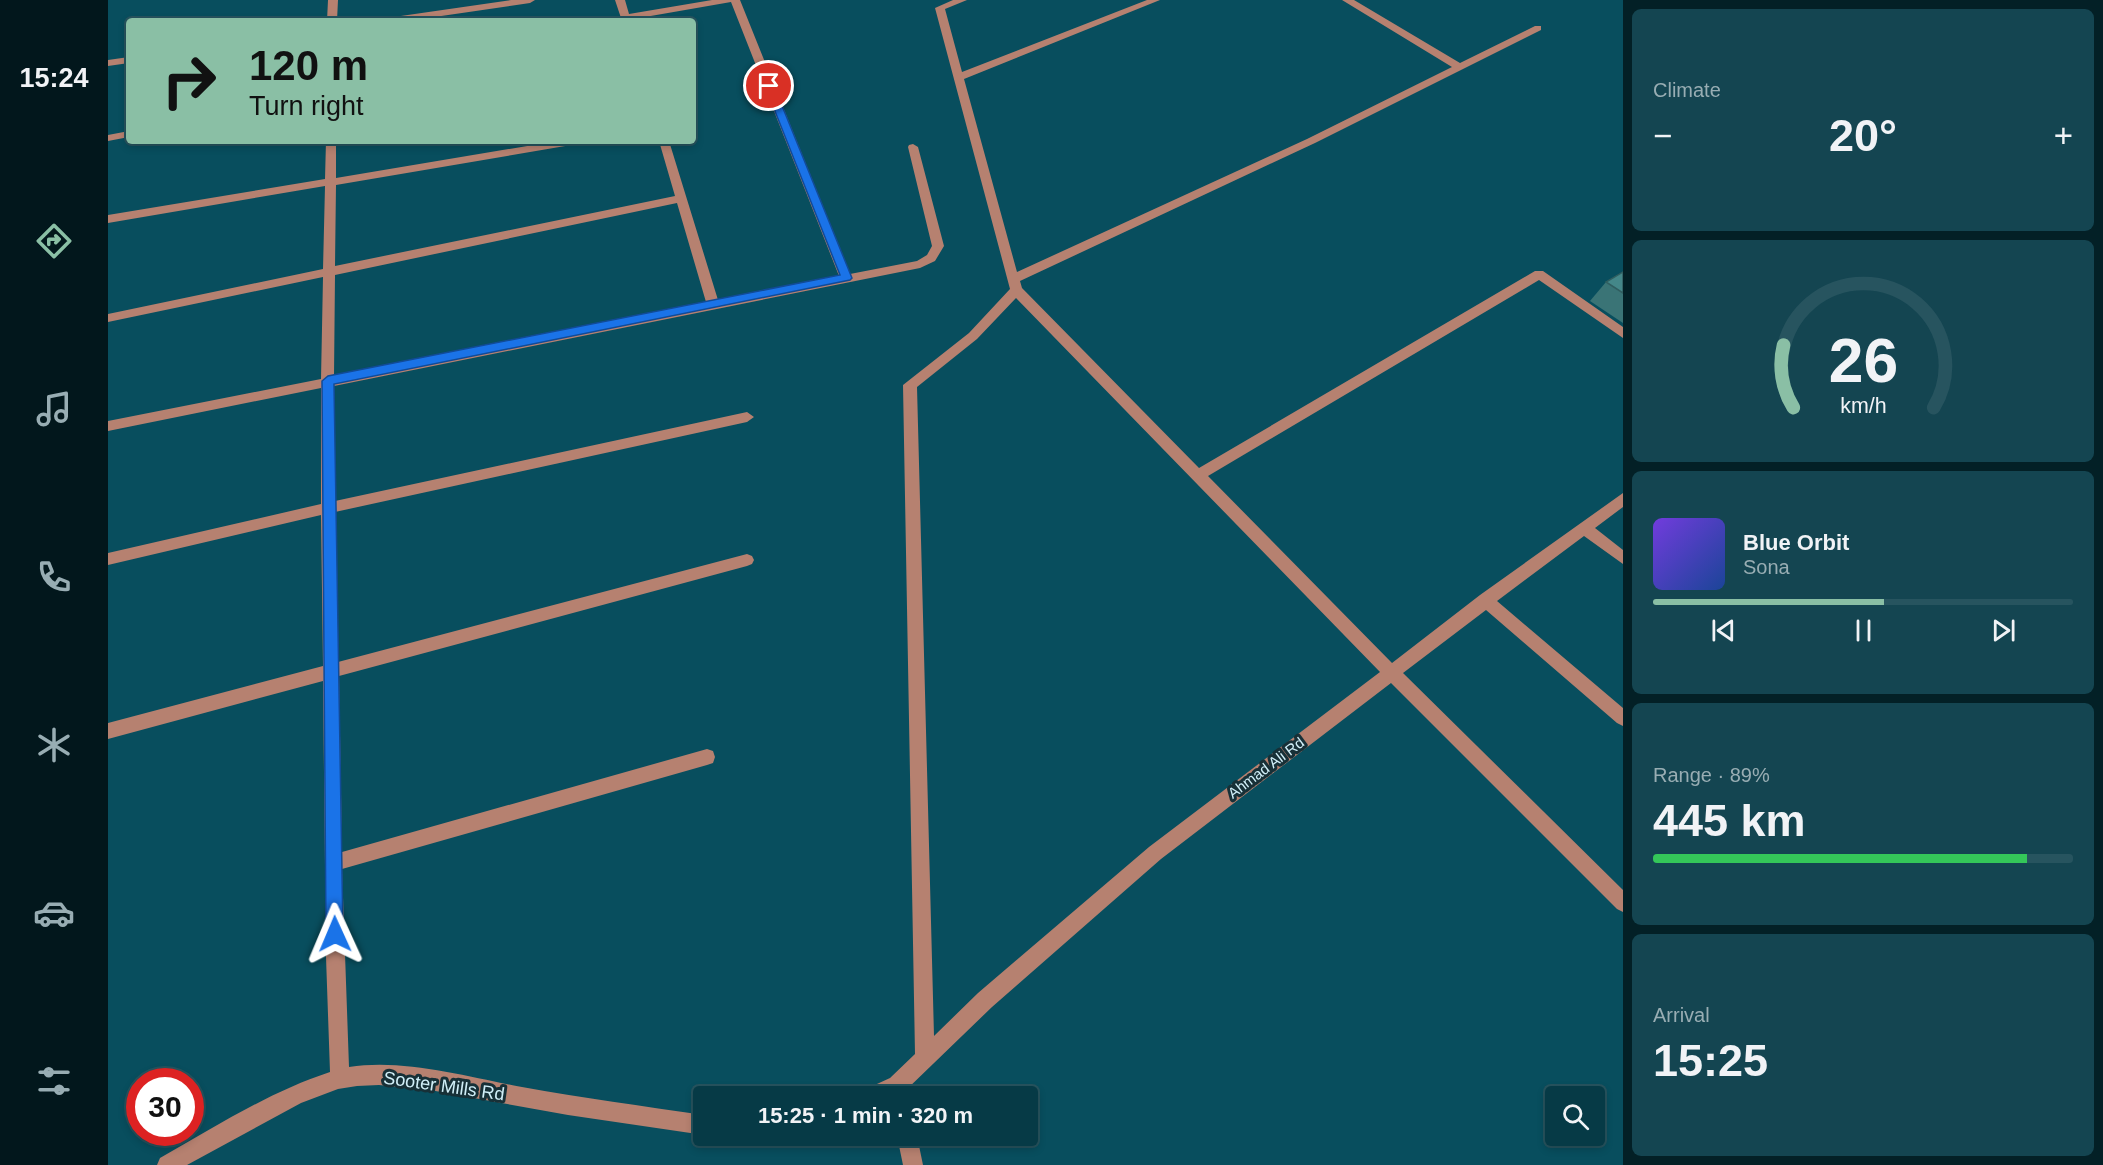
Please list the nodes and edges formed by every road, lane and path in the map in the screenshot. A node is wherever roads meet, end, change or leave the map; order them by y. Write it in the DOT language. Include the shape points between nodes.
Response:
graph roads {
  1 [pos="333,0"];
  2 [pos="530,0"];
  3 [pos="621,0"];
  4 [pos="729,0"];
  5 [pos="735,0"];
  6 [pos="962,0"];
  7 [pos="1347,0"];
  8 [pos="1151,1"];
  9 [pos="332,18"];
  10 [pos="407,18"];
  11 [pos="626,18"];
  12 [pos="631,18"];
  13 [pos="1538,28"];
  14 [pos="126,60"];
  15 [pos="108,63"];
  16 [pos="1460,67"];
  17 [pos="959,77"];
  18 [pos="126,135"];
  19 [pos="108,138"];
  20 [pos="331,144"];
  21 [pos="559,144"];
  22 [pos="665,144"];
  23 [pos="913,147"];
  24 [pos="331,183"];
  25 [pos="681,198"];
  26 [pos="108,219"];
  27 [pos="329,271"];
  28 [pos="846,278"];
  29 [pos="1015,284"];
  30 [pos="713,304"];
  31 [pos="108,318"];
  32 [pos="1623,333"];
  33 [pos="328,381"];
  34 [pos="747,417"];
  35 [pos="108,426"];
  36 [pos="1198,475"];
  37 [pos="1623,499"];
  38 [pos="328,508"];
  39 [pos="1584,528"];
  40 [pos="1623,558"];
  41 [pos="108,559"];
  42 [pos="747,560"];
  43 [pos="1485,600"];
  44 [pos="332,672"];
  45 [pos="1391,672"];
  46 [pos="1623,718"];
  47 [pos="108,731"];
  48 [pos="707,757"];
  49 [pos="333,863"];
  50 [pos="1623,903"];
  51 [pos="925,1058"];
  52 [pos="340,1078"];
  53 [pos="902,1086"];
  54 [pos="693,1123"];
  55 [pos="909,1146"];
  56 [pos="167,1165"];
  57 [pos="913,1165"];
  1 -- 9 [label="street"];
  2 -- 10 [label="street"];
  3 -- 11 [label="street"];
  4 -- 12 [label="street"];
  5 -- 28 [label="street"];
  6 -- 17 [label="street" via="940,8"];
  7 -- 16 [label="street"];
  8 -- 17 [label="street"];
  13 -- 16 [label="street"];
  14 -- 15 [label="street"];
  16 -- 29 [label="street"];
  17 -- 29 [label="street"];
  18 -- 19 [label="street"];
  20 -- 24 [label="street"];
  21 -- 24 [label="street"];
  22 -- 25 [label="street"];
  23 -- 28 [label="street" via="938,246 931,258 920,264"];
  24 -- 26 [label="street"];
  24 -- 27 [label="street"];
  25 -- 27 [label="street"];
  25 -- 30 [label="street"];
  27 -- 31 [label="street"];
  27 -- 33 [label="street"];
  28 -- 30 [label="street"];
  29 -- 36 [label="street"];
  29 -- 51 [label="street" via="973,336 910,385"];
  30 -- 33 [label="street"];
  32 -- 36 [label="street" via="1539,274"];
  33 -- 35 [label="street"];
  33 -- 38 [label="street"];
  34 -- 38 [label="street"];
  36 -- 45 [label="street"];
  37 -- 39 [label="street, Ahmad Ali Rd"];
  38 -- 41 [label="street"];
  38 -- 44 [label="street"];
  39 -- 40 [label="street"];
  39 -- 43 [label="street, Ahmad Ali Rd"];
  42 -- 44 [label="street"];
  43 -- 45 [label="street, Ahmad Ali Rd"];
  43 -- 46 [label="street"];
  44 -- 47 [label="street"];
  44 -- 49 [label="street"];
  45 -- 50 [label="street"];
  45 -- 51 [label="street, Ahmad Ali Rd" via="1155,853 985,1000"];
  48 -- 49 [label="street"];
  49 -- 52 [label="street"];
  51 -- 53 [label="street"];
  52 -- 54 [label="street, Sooter Mills Rd" via="372,1076 427,1081"];
  52 -- 56 [label="street, Sooter Mills Rd" via="297,1095"];
  55 -- 57 [label="street"];
}
